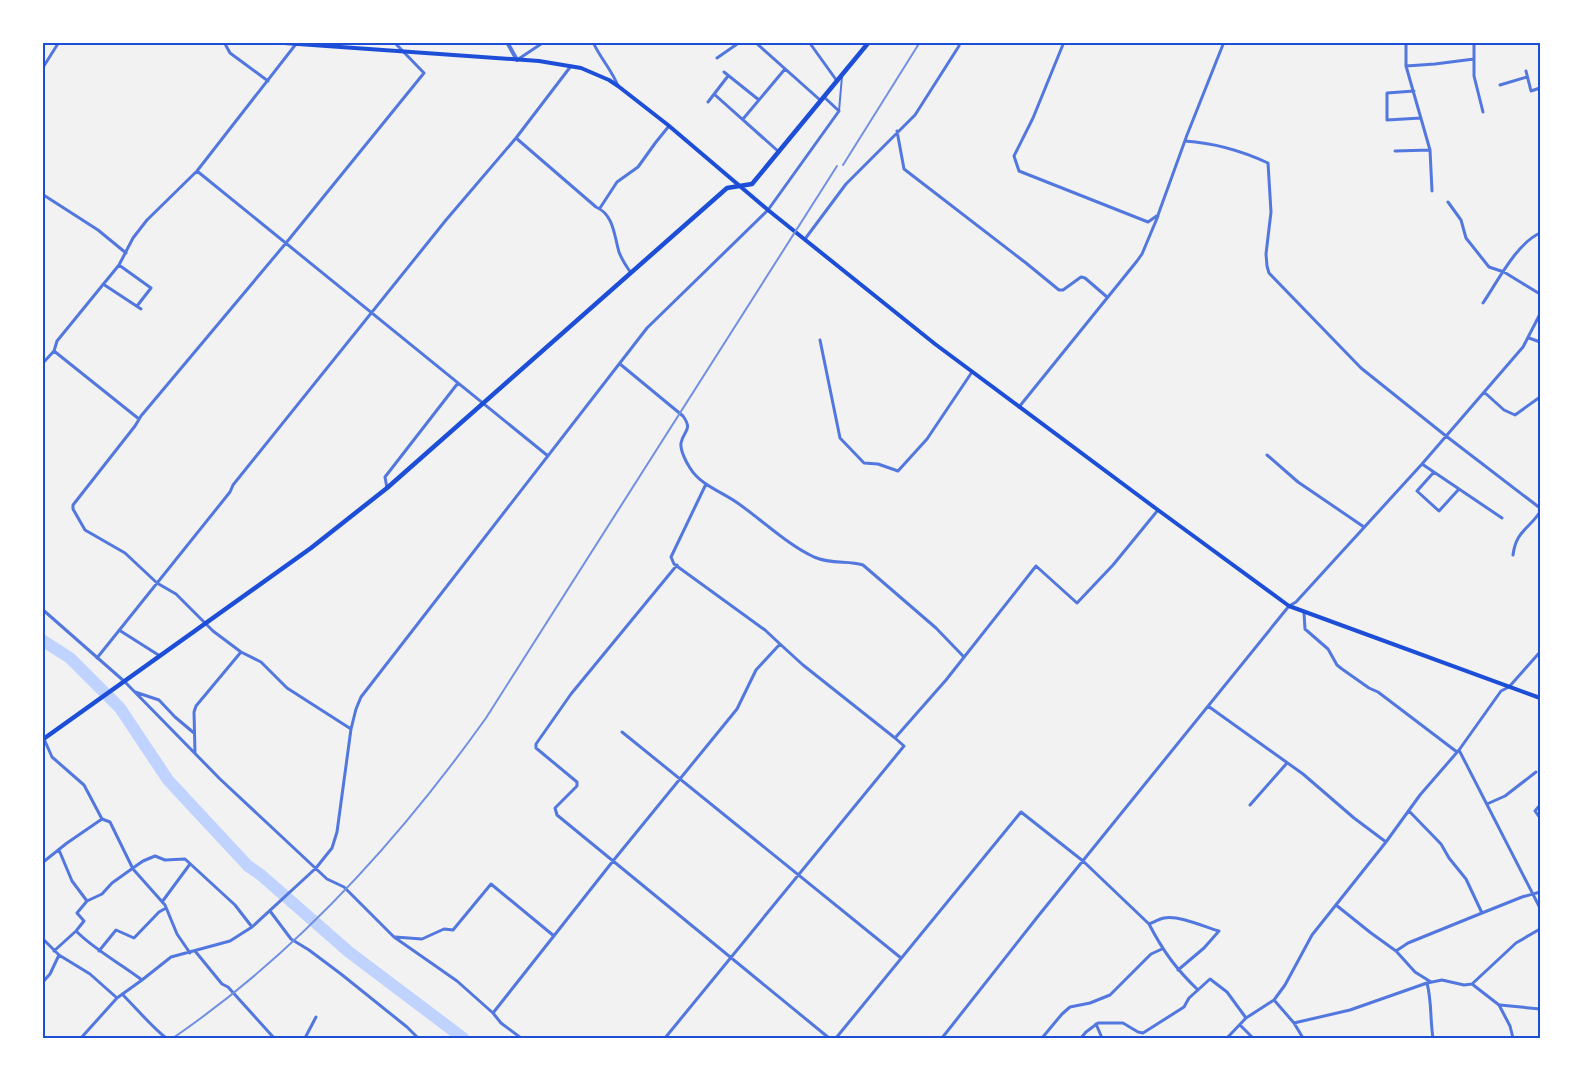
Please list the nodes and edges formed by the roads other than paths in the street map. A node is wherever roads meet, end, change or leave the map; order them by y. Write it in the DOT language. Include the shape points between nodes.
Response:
graph roads {
  1 [pos="59,42"];
  2 [pos="224,42"];
  3 [pos="270,42"];
  4 [pos="394,42"];
  5 [pos="507,42"];
  6 [pos="544,42"];
  7 [pos="593,42"];
  8 [pos="740,42"];
  9 [pos="755,42"];
  10 [pos="809,42"];
  11 [pos="869,42"];
  12 [pos="959,42"];
  13 [pos="1064,42"];
  14 [pos="1224,42"];
  15 [pos="1406,42"];
  16 [pos="1474,42"];
  17 [pos="296,44"];
  18 [pos="403,52"];
  19 [pos="717,58"];
  20 [pos="1474,59"];
  21 [pos="518,60"];
  22 [pos="571,66"];
  23 [pos="1406,66"];
  24 [pos="42,69"];
  25 [pos="785,69"];
  26 [pos="1526,71"];
  27 [pos="724,72"];
  28 [pos="842,74"];
  29 [pos="728,76"];
  30 [pos="1527,77"];
  31 [pos="837,81"];
  32 [pos="268,82"];
  33 [pos="1500,84"];
  34 [pos="618,86"];
  35 [pos="1540,88"];
  36 [pos="1414,91"];
  37 [pos="714,94"];
  38 [pos="822,99"];
  39 [pos="759,100"];
  40 [pos="708,102"];
  41 [pos="839,111"];
  42 [pos="1483,112"];
  43 [pos="1421,118"];
  44 [pos="743,120"];
  45 [pos="670,126"];
  46 [pos="897,131"];
  47 [pos="516,138"];
  48 [pos="1185,141"];
  49 [pos="1430,150"];
  50 [pos="1394,151"];
  51 [pos="778,152"];
  52 [pos="197,171"];
  53 [pos="742,187"];
  54 [pos="1432,191"];
  55 [pos="42,194"];
  56 [pos="1448,202"];
  57 [pos="600,208"];
  58 [pos="768,210"];
  59 [pos="1158,215"];
  60 [pos="1540,233"];
  61 [pos="805,239"];
  62 [pos="286,243"];
  63 [pos="126,252"];
  64 [pos="119,265"];
  65 [pos="1504,272"];
  66 [pos="631,273"];
  67 [pos="103,284"];
  68 [pos="1540,294"];
  69 [pos="1108,298"];
  70 [pos="1483,303"];
  71 [pos="136,306"];
  72 [pos="141,309"];
  73 [pos="372,313"];
  74 [pos="1540,314"];
  75 [pos="1529,338"];
  76 [pos="820,340"];
  77 [pos="1540,342"];
  78 [pos="54,351"];
  79 [pos="42,364"];
  80 [pos="620,364"];
  81 [pos="972,372"];
  82 [pos="458,383"];
  83 [pos="1484,392"];
  84 [pos="1540,398"];
  85 [pos="483,403"];
  86 [pos="1019,407"];
  87 [pos="139,420"];
  88 [pos="1446,436"];
  89 [pos="1267,455"];
  90 [pos="548,456"];
  91 [pos="1422,464"];
  92 [pos="1434,472"];
  93 [pos="706,484"];
  94 [pos="387,488"];
  95 [pos="1459,489"];
  96 [pos="1540,508"];
  97 [pos="1158,510"];
  98 [pos="1540,512"];
  99 [pos="1502,518"];
  100 [pos="1364,527"];
  101 [pos="1513,555"];
  102 [pos="676,565"];
  103 [pos="157,583"];
  104 [pos="1289,606"];
  105 [pos="42,610"];
  106 [pos="1304,612"];
  107 [pos="205,624"];
  108 [pos="119,630"];
  109 [pos="780,644"];
  110 [pos="241,652"];
  111 [pos="1540,652"];
  112 [pos="160,656"];
  113 [pos="964,656"];
  114 [pos="97,658"];
  115 [pos="122,684"];
  116 [pos="1509,687"];
  117 [pos="134,692"];
  118 [pos="1540,698"];
  119 [pos="1208,706"];
  120 [pos="351,729"];
  121 [pos="622,732"];
  122 [pos="194,733"];
  123 [pos="895,738"];
  124 [pos="43,740"];
  125 [pos="1458,751"];
  126 [pos="195,753"];
  127 [pos="1287,763"];
  128 [pos="1536,772"];
  129 [pos="680,778"];
  130 [pos="1487,804"];
  131 [pos="1250,805"];
  132 [pos="1540,805"];
  133 [pos="1409,811"];
  134 [pos="1540,818"];
  135 [pos="102,820"];
  136 [pos="1386,842"];
  137 [pos="59,850"];
  138 [pos="613,861"];
  139 [pos="1083,861"];
  140 [pos="42,863"];
  141 [pos="190,864"];
  142 [pos="133,868"];
  143 [pos="315,869"];
  144 [pos="799,875"];
  145 [pos="1540,892"];
  146 [pos="1534,895"];
  147 [pos="87,901"];
  148 [pos="162,902"];
  149 [pos="1336,905"];
  150 [pos="166,908"];
  151 [pos="1540,908"];
  152 [pos="270,912"];
  153 [pos="1482,913"];
  154 [pos="1149,924"];
  155 [pos="252,928"];
  156 [pos="1540,929"];
  157 [pos="76,931"];
  158 [pos="554,936"];
  159 [pos="394,937"];
  160 [pos="42,938"];
  161 [pos="1162,949"];
  162 [pos="54,951"];
  163 [pos="99,951"];
  164 [pos="196,951"];
  165 [pos="1396,951"];
  166 [pos="190,953"];
  167 [pos="59,955"];
  168 [pos="901,958"];
  169 [pos="730,959"];
  170 [pos="1178,970"];
  171 [pos="142,980"];
  172 [pos="42,982"];
  173 [pos="1429,983"];
  174 [pos="1472,984"];
  175 [pos="1198,990"];
  176 [pos="122,994"];
  177 [pos="117,998"];
  178 [pos="1274,1000"];
  179 [pos="1499,1005"];
  180 [pos="1540,1009"];
  181 [pos="493,1013"];
  182 [pos="316,1018"];
  183 [pos="1246,1018"];
  184 [pos="1294,1023"];
  185 [pos="1096,1024"];
  186 [pos="1240,1025"];
  187 [pos="81,1038"];
  188 [pos="166,1038"];
  189 [pos="274,1038"];
  190 [pos="305,1038"];
  191 [pos="418,1038"];
  192 [pos="521,1038"];
  193 [pos="665,1038"];
  194 [pos="829,1038"];
  195 [pos="836,1038"];
  196 [pos="942,1038"];
  197 [pos="1042,1038"];
  198 [pos="1081,1038"];
  199 [pos="1102,1038"];
  200 [pos="1227,1038"];
  201 [pos="1253,1038"];
  202 [pos="1303,1038"];
  203 [pos="1433,1038"];
  204 [pos="1513,1038"];
  1 -- 24 [label="street"];
  2 -- 32 [label="street" via="230,53"];
  3 -- 17 [label="main road"];
  4 -- 18 [label="street"];
  5 -- 21 [label="street"];
  6 -- 21 [label="street"];
  7 -- 34 [label="street"];
  8 -- 19 [label="street"];
  9 -- 25 [label="street"];
  10 -- 31 [label="street"];
  11 -- 28 [label="main road"];
  12 -- 46 [label="street" via="915,115"];
  13 -- 59 [label="street" via="1014,156 1019,171 1148,222"];
  14 -- 48 [label="street"];
  15 -- 23 [label="street"];
  16 -- 20 [label="street"];
  17 -- 18 [label="main road"];
  17 -- 32 [label="street"];
  18 -- 21 [label="main road"];
  18 -- 62 [label="street" via="424,73"];
  20 -- 23 [label="street"];
  20 -- 42 [label="street" via="1474,76"];
  21 -- 22 [label="main road"];
  22 -- 34 [label="main road"];
  22 -- 47 [label="street"];
  23 -- 36 [label="street"];
  25 -- 38 [label="street"];
  25 -- 39 [label="street"];
  26 -- 30 [label="street"];
  27 -- 29 [label="street"];
  28 -- 31 [label="main road"];
  28 -- 41 [label="street"];
  29 -- 37 [label="street"];
  29 -- 39 [label="street"];
  30 -- 33 [label="street"];
  30 -- 35 [label="street" via="1531,90"];
  31 -- 38 [label="main road"];
  32 -- 52 [label="street"];
  34 -- 45 [label="main road"];
  36 -- 43 [label="street"];
  36 -- 43 [label="street" via="1387,93 1387,120"];
  37 -- 40 [label="street"];
  37 -- 44 [label="street"];
  38 -- 41 [label="street"];
  38 -- 51 [label="main road"];
  39 -- 44 [label="street"];
  41 -- 58 [label="street"];
  43 -- 49 [label="street"];
  44 -- 51 [label="street"];
  45 -- 53 [label="main road"];
  45 -- 57 [label="street" via="638,167 617,182"];
  46 -- 61 [label="street" via="846,184"];
  46 -- 69 [label="street" via="904,169 1058,290 1081,277"];
  47 -- 57 [label="street"];
  47 -- 73 [label="street"];
  48 -- 59 [label="street"];
  48 -- 88 [label="street" via="1212,143 1268,163 1271,212 1266,254 1270,273 1361,368"];
  49 -- 50 [label="street"];
  49 -- 54 [label="street"];
  51 -- 53 [label="main road" via="752,184"];
  52 -- 62 [label="street"];
  52 -- 63 [label="street" via="147,220"];
  53 -- 58 [label="main road"];
  53 -- 66 [label="main road" via="727,188"];
  55 -- 63 [label="street"];
  56 -- 65 [label="street" via="1461,220 1466,238 1489,267"];
  57 -- 66 [label="street" via="610,217 620,254"];
  58 -- 61 [label="main road"];
  58 -- 80 [label="street" via="647,328"];
  59 -- 69 [label="street" via="1142,254"];
  60 -- 65 [label="street" via="1520,250"];
  61 -- 81 [label="main road"];
  62 -- 73 [label="street"];
  62 -- 87 [label="street"];
  63 -- 64 [label="street"];
  64 -- 67 [label="street"];
  64 -- 71 [label="street" via="151,288"];
  65 -- 68 [label="street"];
  65 -- 70 [label="street"];
  66 -- 85 [label="main road"];
  67 -- 71 [label="street"];
  67 -- 78 [label="street" via="57,342"];
  69 -- 86 [label="street"];
  71 -- 72 [label="street"];
  73 -- 82 [label="street"];
  73 -- 103 [label="street"];
  74 -- 75 [label="street"];
  75 -- 77 [label="street"];
  75 -- 83 [label="street"];
  76 -- 81 [label="street" via="840,438 864,462 898,470 927,439"];
  78 -- 79 [label="street"];
  78 -- 87 [label="street"];
  80 -- 90 [label="street"];
  80 -- 93 [label="street" via="687,421 689,428 681,444 682,451 690,468"];
  81 -- 86 [label="main road"];
  82 -- 85 [label="street"];
  82 -- 94 [label="street" via="385,477"];
  83 -- 84 [label="street" via="1504,410 1515,415"];
  83 -- 88 [label="street"];
  85 -- 90 [label="street"];
  85 -- 94 [label="main road"];
  86 -- 97 [label="main road"];
  87 -- 103 [label="street" via="73,509 85,530 125,553"];
  88 -- 91 [label="street"];
  88 -- 96 [label="street"];
  89 -- 100 [label="street" via="1298,482"];
  90 -- 120 [label="street" via="361,697"];
  91 -- 92 [label="street"];
  91 -- 100 [label="street"];
  92 -- 95 [label="street"];
  92 -- 95 [label="street" via="1418,491 1438,510"];
  93 -- 102 [label="street" via="671,557"];
  93 -- 113 [label="street" via="813,556 828,562 863,565"];
  94 -- 107 [label="main road" via="318,544"];
  95 -- 99 [label="street"];
  97 -- 104 [label="main road"];
  97 -- 113 [label="street" via="1077,603 1036,566"];
  98 -- 101 [label="street" via="1514,543"];
  100 -- 104 [label="street"];
  102 -- 109 [label="street"];
  102 -- 138 [label="street" via="571,694 536,744 536,748 577,782 577,786 555,808 557,816"];
  103 -- 107 [label="street" via="176,594"];
  103 -- 108 [label="street"];
  104 -- 106 [label="main road"];
  104 -- 119 [label="street"];
  105 -- 114 [label="street"];
  106 -- 116 [label="main road"];
  106 -- 125 [label="street" via="1304,628 1328,650 1337,665"];
  107 -- 110 [label="street"];
  107 -- 112 [label="main road"];
  108 -- 112 [label="street"];
  108 -- 114 [label="street"];
  109 -- 123 [label="street"];
  109 -- 129 [label="street" via="756,670 737,709"];
  110 -- 120 [label="street" via="261,662 287,688"];
  110 -- 122 [label="street" via="196,706"];
  111 -- 116 [label="street"];
  112 -- 115 [label="main road"];
  113 -- 123 [label="street"];
  114 -- 115 [label="street"];
  115 -- 117 [label="street"];
  115 -- 124 [label="main road"];
  116 -- 118 [label="main road"];
  116 -- 125 [label="street" via="1500,691"];
  117 -- 122 [label="street" via="159,700"];
  117 -- 126 [label="street"];
  119 -- 127 [label="street"];
  119 -- 139 [label="street"];
  120 -- 143 [label="street" via="337,832 332,848"];
  121 -- 129 [label="street"];
  122 -- 126 [label="street"];
  123 -- 144 [label="street" via="904,746"];
  124 -- 135 [label="street" via="52,757 84,786"];
  125 -- 130 [label="street"];
  125 -- 133 [label="street"];
  126 -- 143 [label="street"];
  127 -- 131 [label="street"];
  127 -- 136 [label="street"];
  128 -- 130 [label="street" via="1505,796"];
  129 -- 138 [label="street"];
  129 -- 144 [label="street"];
  130 -- 146 [label="street"];
  132 -- 134 [label="street" via="1535,811"];
  133 -- 136 [label="street"];
  133 -- 153 [label="street" via="1441,844 1466,879"];
  135 -- 137 [label="street"];
  135 -- 142 [label="street" via="110,822"];
  136 -- 149 [label="street"];
  137 -- 140 [label="street"];
  137 -- 147 [label="street" via="72,881"];
  138 -- 158 [label="street"];
  138 -- 169 [label="street"];
  139 -- 154 [label="street"];
  139 -- 168 [label="street" via="1021,812"];
  139 -- 196 [label="street"];
  141 -- 142 [label="street" via="185,859 166,860 156,856"];
  141 -- 148 [label="street"];
  141 -- 155 [label="street" via="236,905"];
  142 -- 147 [label="street" via="102,894"];
  142 -- 148 [label="street"];
  143 -- 152 [label="street"];
  143 -- 159 [label="street" via="344,887"];
  144 -- 168 [label="street"];
  144 -- 169 [label="street"];
  145 -- 146 [label="street"];
  146 -- 151 [label="street"];
  146 -- 153 [label="street"];
  147 -- 157 [label="street" via="77,913 84,921"];
  148 -- 150 [label="street"];
  149 -- 165 [label="street"];
  149 -- 178 [label="street" via="1312,935"];
  150 -- 163 [label="street" via="134,938 116,930"];
  150 -- 166 [label="street"];
  152 -- 155 [label="street"];
  152 -- 191 [label="street" via="291,939 340,974"];
  153 -- 165 [label="street"];
  154 -- 161 [label="street"];
  154 -- 170 [label="street" via="1171,918 1219,931"];
  155 -- 164 [label="street" via="230,941"];
  156 -- 174 [label="street" via="1516,943"];
  157 -- 162 [label="street"];
  157 -- 163 [label="street"];
  158 -- 159 [label="street" via="491,884 452,930 444,929 422,939"];
  158 -- 181 [label="street"];
  159 -- 181 [label="street" via="457,981"];
  160 -- 162 [label="street"];
  161 -- 170 [label="street"];
  161 -- 197 [label="street" via="1151,954 1110,995 1070,1007"];
  162 -- 167 [label="street"];
  163 -- 171 [label="street"];
  164 -- 166 [label="street"];
  164 -- 189 [label="street" via="222,984"];
  165 -- 173 [label="street"];
  166 -- 171 [label="street" via="171,957"];
  167 -- 172 [label="street" via="50,974"];
  167 -- 177 [label="street" via="90,974"];
  168 -- 195 [label="street"];
  169 -- 193 [label="street"];
  169 -- 194 [label="street"];
  170 -- 175 [label="street"];
  171 -- 176 [label="street"];
  173 -- 174 [label="street" via="1442,980"];
  173 -- 184 [label="street" via="1350,1010"];
  173 -- 203 [label="street"];
  174 -- 179 [label="street"];
  175 -- 183 [label="street" via="1210,979 1227,992"];
  175 -- 185 [label="street" via="1188,998 1184,1008 1142,1033 1123,1023"];
  176 -- 177 [label="street"];
  176 -- 188 [label="street"];
  177 -- 187 [label="street"];
  178 -- 183 [label="street"];
  178 -- 184 [label="street"];
  179 -- 180 [label="street"];
  179 -- 204 [label="street"];
  181 -- 192 [label="street"];
  182 -- 190 [label="street"];
  183 -- 186 [label="street"];
  184 -- 202 [label="street"];
  185 -- 198 [label="street"];
  185 -- 199 [label="street"];
  186 -- 200 [label="street"];
  186 -- 201 [label="street"];
}
